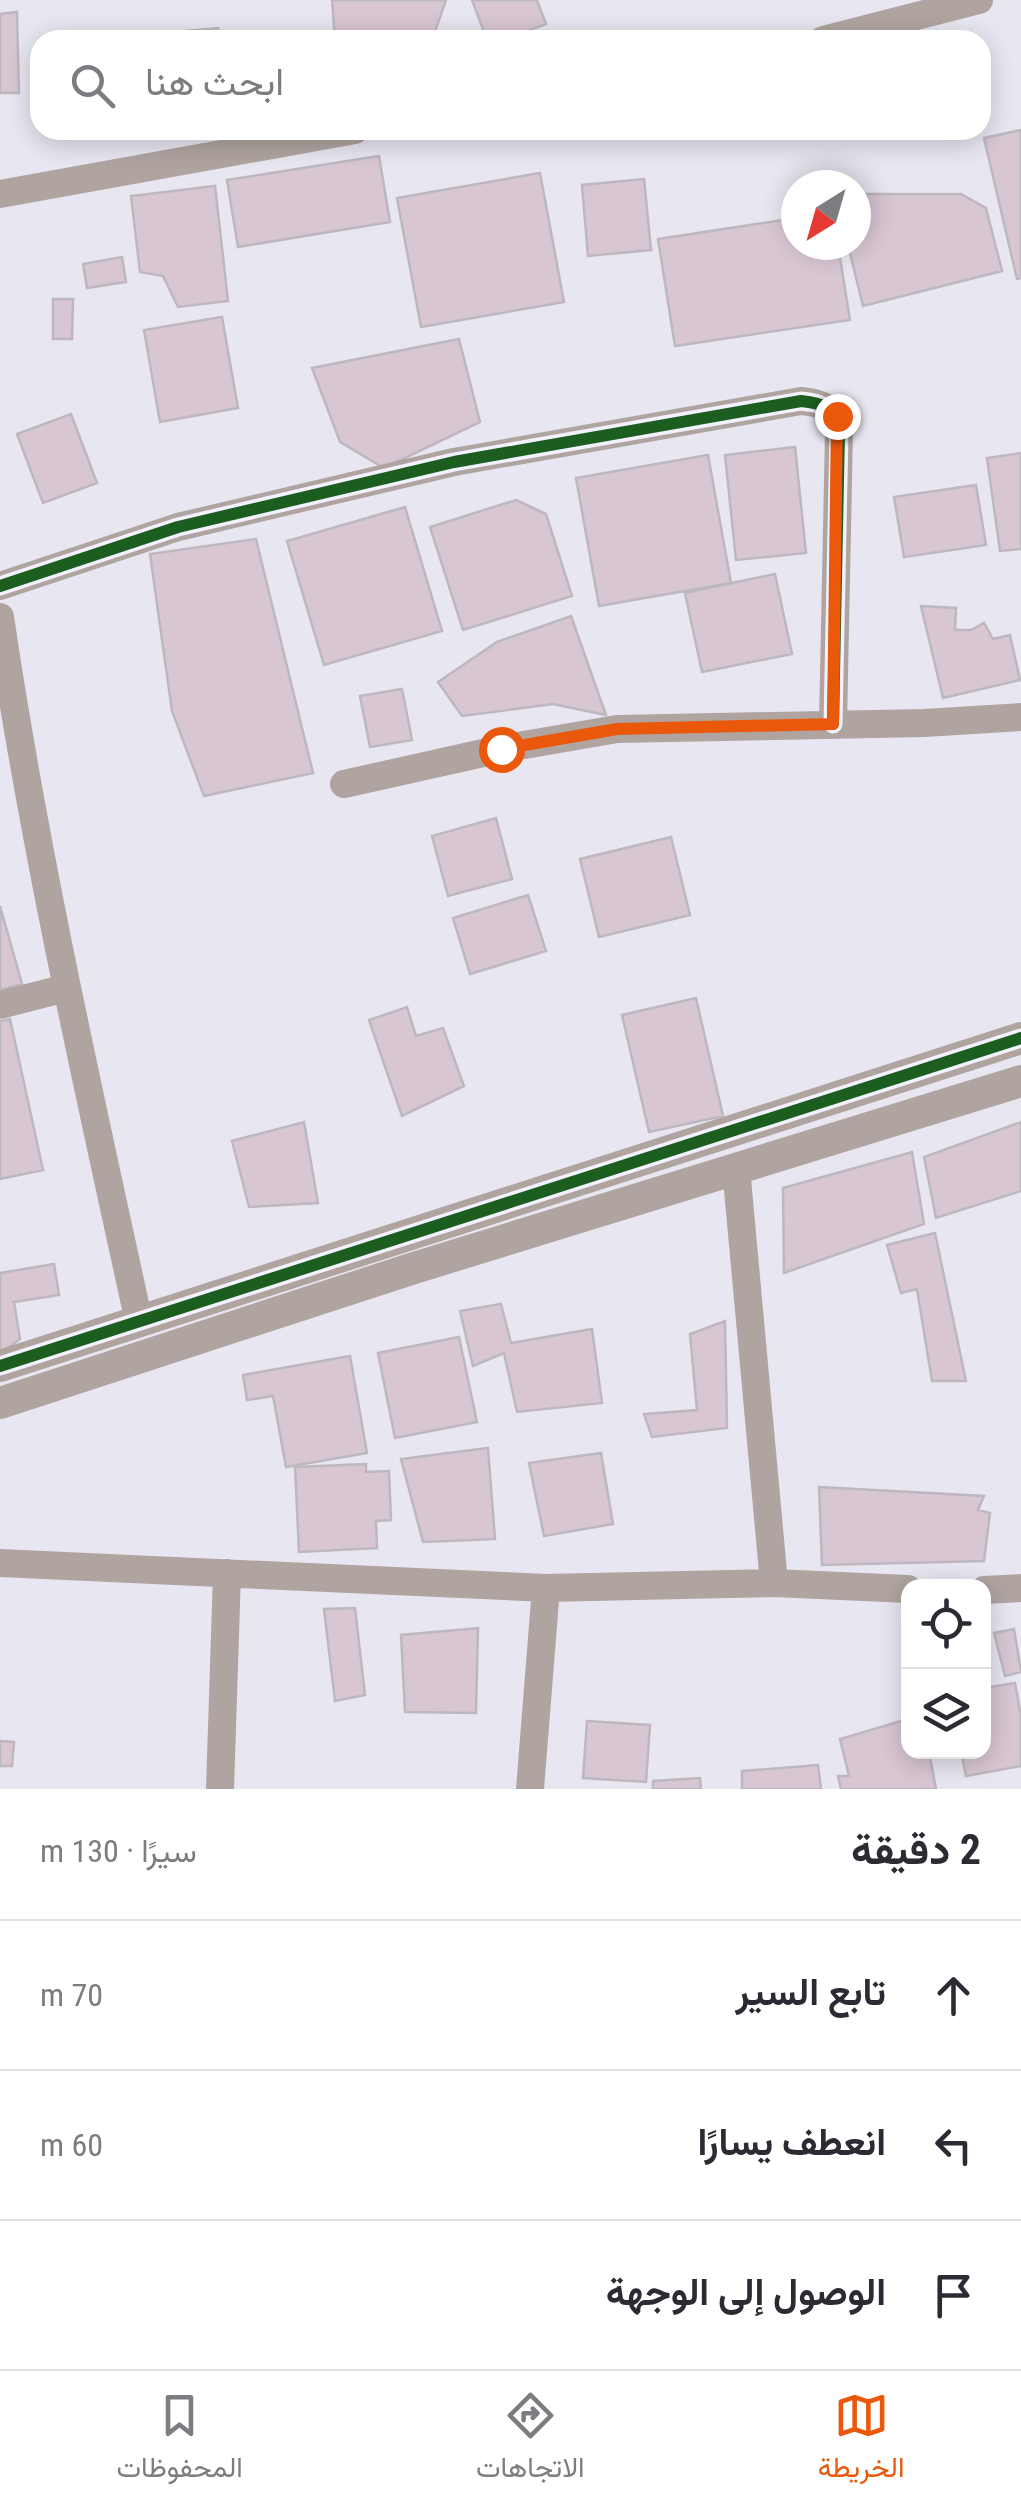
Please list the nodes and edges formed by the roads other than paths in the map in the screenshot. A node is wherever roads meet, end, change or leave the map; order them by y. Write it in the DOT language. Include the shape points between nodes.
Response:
graph roads {
  1 [pos="980,0"];
  2 [pos="862,30"];
  3 [pos="300,140"];
  4 [pos="0,194"];
  5 [pos="0,586"];
  6 [pos="0,618"];
  7 [pos="1021,717"];
  8 [pos="833,724"];
  9 [pos="344,784"];
  10 [pos="66,988"];
  11 [pos="0,1005"];
  12 [pos="1021,1038"];
  13 [pos="1021,1081"];
  14 [pos="736,1168"];
  15 [pos="139,1322"];
  16 [pos="0,1366"];
  17 [pos="0,1404"];
  18 [pos="0,1563"];
  19 [pos="227,1573"];
  20 [pos="774,1583"];
  21 [pos="546,1588"];
  22 [pos="1021,1588"];
  23 [pos="901,1589"];
  24 [pos="991,1590"];
  25 [pos="220,1789"];
  26 [pos="530,1789"];
  1 -- 2 [label="street"];
  3 -- 4 [label="street"];
  5 -- 8 [label="street" via="178,528 454,462 816,402 837,416 838,432"];
  6 -- 10 [label="street"];
  7 -- 8 [label="street"];
  8 -- 9 [label="street" via="617,729"];
  10 -- 11 [label="street"];
  10 -- 15 [label="street"];
  12 -- 15 [label="street"];
  13 -- 14 [label="street"];
  14 -- 17 [label="street"];
  14 -- 20 [label="street"];
  15 -- 16 [label="street"];
  18 -- 19 [label="street"];
  19 -- 21 [label="street"];
  19 -- 25 [label="street"];
  20 -- 21 [label="street"];
  20 -- 23 [label="street"];
  21 -- 26 [label="street"];
  22 -- 24 [label="street"];
}
